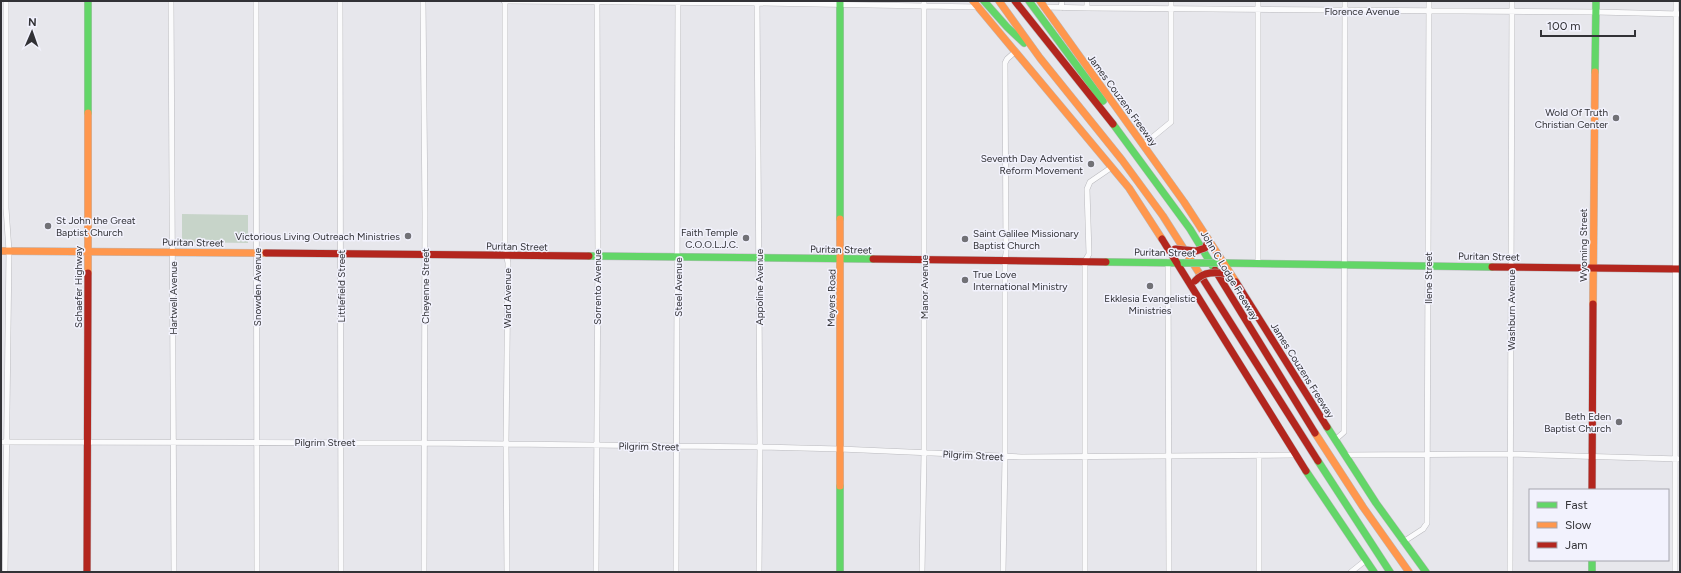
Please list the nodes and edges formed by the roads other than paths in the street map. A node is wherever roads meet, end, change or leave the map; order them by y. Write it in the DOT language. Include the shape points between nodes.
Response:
graph roads {
  1 [pos="6,1"];
  2 [pos="88,1"];
  3 [pos="172,1"];
  4 [pos="256,1"];
  5 [pos="340,1"];
  6 [pos="423,1"];
  7 [pos="504,1"];
  8 [pos="596,1"];
  9 [pos="973,1"];
  10 [pos="984,1"];
  11 [pos="999,1"];
  12 [pos="1015,1"];
  13 [pos="1029,1"];
  14 [pos="1062,1"];
  15 [pos="1087,1"];
  16 [pos="1171,1"];
  17 [pos="1258,1"];
  18 [pos="1345,1"];
  19 [pos="1429,1"];
  20 [pos="1512,1"];
  21 [pos="1596,1"];
  22 [pos="1676,1"];
  23 [pos="678,2"];
  24 [pos="757,2"];
  25 [pos="840,3"];
  26 [pos="924,3"];
  27 [pos="1042,4"];
  28 [pos="978,7"];
  29 [pos="1061,8"];
  30 [pos="1087,8"];
  31 [pos="1171,9"];
  32 [pos="1258,10"];
  33 [pos="1345,11"];
  34 [pos="1429,11"];
  35 [pos="1512,12"];
  36 [pos="1596,12"];
  37 [pos="1678,14"];
  38 [pos="1016,51"];
  39 [pos="1040,58"];
  40 [pos="1112,123"];
  41 [pos="1143,145"];
  42 [pos="1112,167"];
  43 [pos="1156,229"];
  44 [pos="1208,240"];
  45 [pos="5,251"];
  46 [pos="88,251"];
  47 [pos="173,252"];
  48 [pos="257,252"];
  49 [pos="341,253"];
  50 [pos="425,255"];
  51 [pos="506,255"];
  52 [pos="678,256"];
  53 [pos="598,257"];
  54 [pos="759,258"];
  55 [pos="841,259"];
  56 [pos="924,259"];
  57 [pos="1005,260"];
  58 [pos="1085,261"];
  59 [pos="1168,262"];
  60 [pos="1176,262"];
  61 [pos="1220,263"];
  62 [pos="1258,263"];
  63 [pos="1344,264"];
  64 [pos="1429,265"];
  65 [pos="1511,266"];
  66 [pos="1593,267"];
  67 [pos="1678,269"];
  68 [pos="1235,280"];
  69 [pos="1195,292"];
  70 [pos="1335,440"];
  71 [pos="3,442"];
  72 [pos="88,442"];
  73 [pos="174,442"];
  74 [pos="258,442"];
  75 [pos="340,443"];
  76 [pos="424,443"];
  77 [pos="506,443"];
  78 [pos="596,445"];
  79 [pos="676,446"];
  80 [pos="760,447"];
  81 [pos="840,449"];
  82 [pos="924,453"];
  83 [pos="1428,454"];
  84 [pos="1510,454"];
  85 [pos="1259,455"];
  86 [pos="1296,455"];
  87 [pos="1345,455"];
  88 [pos="1169,456"];
  89 [pos="1593,456"];
  90 [pos="1005,457"];
  91 [pos="1085,457"];
  92 [pos="1678,459"];
  93 [pos="1592,489"];
  94 [pos="1403,542"];
  95 [pos="1366,560"];
  96 [pos="1592,561"];
  97 [pos="5,572"];
  98 [pos="87,572"];
  99 [pos="174,572"];
  100 [pos="258,572"];
  101 [pos="341,572"];
  102 [pos="424,572"];
  103 [pos="507,572"];
  104 [pos="596,572"];
  105 [pos="676,572"];
  106 [pos="759,572"];
  107 [pos="840,572"];
  108 [pos="922,572"];
  109 [pos="1003,572"];
  110 [pos="1085,572"];
  111 [pos="1169,572"];
  112 [pos="1259,572"];
  113 [pos="1350,572"];
  114 [pos="1374,572"];
  115 [pos="1390,572"];
  116 [pos="1409,572"];
  117 [pos="1426,572"];
  118 [pos="1510,572"];
  119 [pos="1592,572"];
  120 [pos="1675,572"];
  1 -- 45 [label="street"];
  2 -- 46 [label="main road, Schaefer Highway"];
  3 -- 47 [label="street, Hartwell Avenue"];
  4 -- 48 [label="street, Snowden Avenue"];
  5 -- 49 [label="street, Littlefield Street"];
  6 -- 50 [label="street, Cheyenne Street"];
  7 -- 8 [label="street"];
  7 -- 51 [label="street, Ward Avenue"];
  8 -- 23 [label="street"];
  8 -- 53 [label="street, Sorrento Avenue"];
  9 -- 28 [label="main road"];
  10 -- 39 [label="main road"];
  11 -- 39 [label="main road"];
  12 -- 40 [label="main road, John C Lodge Freeway"];
  13 -- 40 [label="main road" via="1105,105"];
  14 -- 29 [label="street"];
  15 -- 30 [label="street"];
  16 -- 31 [label="street"];
  17 -- 32 [label="street"];
  18 -- 33 [label="street"];
  19 -- 34 [label="street, Ilene Street"];
  20 -- 35 [label="street, Washburn Avenue"];
  21 -- 36 [label="main road, Wyoming Street"];
  22 -- 37 [label="street"];
  23 -- 24 [label="street"];
  23 -- 52 [label="street, Steel Avenue"];
  24 -- 25 [label="street"];
  24 -- 54 [label="street, Appoline Avenue"];
  25 -- 26 [label="street"];
  25 -- 55 [label="main road, Meyers Road"];
  26 -- 28 [label="street"];
  26 -- 56 [label="street, Manor Avenue"];
  27 -- 29 [label="street, Florence Avenue"];
  27 -- 41 [label="main road, James Couzens Freeway"];
  28 -- 38 [label="main road"];
  29 -- 30 [label="street, Florence Avenue"];
  30 -- 31 [label="street, Florence Avenue"];
  31 -- 32 [label="street, Florence Avenue"];
  31 -- 41 [label="street" via="1171,122"];
  32 -- 33 [label="street, Florence Avenue"];
  32 -- 62 [label="street"];
  33 -- 34 [label="street, Florence Avenue"];
  33 -- 63 [label="street"];
  34 -- 35 [label="street, Florence Avenue"];
  34 -- 64 [label="street, Ilene Street"];
  35 -- 36 [label="street, Florence Avenue"];
  35 -- 65 [label="street, Washburn Avenue"];
  36 -- 37 [label="street, Florence Avenue"];
  36 -- 66 [label="main road, Wyoming Street"];
  37 -- 67 [label="street"];
  38 -- 42 [label="main road"];
  38 -- 57 [label="street" via="1005,63"];
  39 -- 115 [label="main road" via="1122,160 1163,216"];
  40 -- 116 [label="main road, John C Lodge Freeway" via="1190,229 1308,424"];
  41 -- 44 [label="main road, James Couzens Freeway"];
  42 -- 43 [label="main road"];
  42 -- 58 [label="street" via="1088,186 1089,254"];
  43 -- 44 [label="main road, bridge" via="1175,249 1196,251 1205,248"];
  43 -- 60 [label="main road"];
  44 -- 61 [label="main road, James Couzens Freeway"];
  45 -- 46 [label="main road, Puritan Street"];
  45 -- 71 [label="street"];
  46 -- 47 [label="main road, Puritan Street"];
  46 -- 72 [label="main road, Schaefer Highway"];
  47 -- 48 [label="main road, Puritan Street"];
  47 -- 73 [label="street, Hartwell Avenue"];
  48 -- 49 [label="main road, Puritan Street"];
  48 -- 74 [label="street, Snowden Avenue"];
  49 -- 50 [label="main road, Puritan Street"];
  49 -- 75 [label="street, Littlefield Street"];
  50 -- 51 [label="main road, Puritan Street"];
  50 -- 76 [label="street, Cheyenne Street"];
  51 -- 53 [label="main road, Puritan Street"];
  51 -- 77 [label="street, Ward Avenue"];
  52 -- 53 [label="main road, Puritan Street"];
  52 -- 54 [label="main road, Puritan Street"];
  52 -- 79 [label="street, Steel Avenue"];
  53 -- 78 [label="street, Sorrento Avenue"];
  54 -- 55 [label="main road, Puritan Street"];
  54 -- 80 [label="street, Appoline Avenue"];
  55 -- 56 [label="main road, Puritan Street"];
  55 -- 81 [label="main road, Meyers Road"];
  56 -- 57 [label="main road, Puritan Street"];
  56 -- 82 [label="street, Manor Avenue"];
  57 -- 58 [label="main road, Puritan Street"];
  57 -- 90 [label="street"];
  58 -- 59 [label="main road, Puritan Street"];
  58 -- 91 [label="street"];
  59 -- 60 [label="main road, Puritan Street"];
  59 -- 88 [label="street"];
  60 -- 61 [label="main road, Puritan Street, bridge"];
  60 -- 69 [label="main road"];
  61 -- 62 [label="main road, Puritan Street"];
  61 -- 68 [label="main road, James Couzens Freeway"];
  62 -- 63 [label="main road, Puritan Street"];
  63 -- 64 [label="main road, Puritan Street"];
  63 -- 70 [label="street" via="1344,432"];
  64 -- 65 [label="main road, Puritan Street"];
  64 -- 83 [label="street, Ilene Street"];
  65 -- 66 [label="main road, Puritan Street"];
  65 -- 84 [label="street, Washburn Avenue"];
  66 -- 67 [label="main road, Puritan Street"];
  66 -- 89 [label="main road, Wyoming Street"];
  67 -- 92 [label="street"];
  68 -- 69 [label="main road, bridge" via="1228,274 1204,274 1195,281"];
  68 -- 70 [label="main road, James Couzens Freeway"];
  69 -- 86 [label="main road"];
  70 -- 87 [label="main road, James Couzens Freeway"];
  71 -- 72 [label="street, Pilgrim Street"];
  71 -- 97 [label="street"];
  72 -- 73 [label="street, Pilgrim Street"];
  72 -- 98 [label="main road, Schaefer Highway"];
  73 -- 74 [label="street, Pilgrim Street"];
  73 -- 99 [label="street, Hartwell Avenue"];
  74 -- 75 [label="street, Pilgrim Street"];
  74 -- 100 [label="street, Snowden Avenue"];
  75 -- 76 [label="street, Pilgrim Street"];
  75 -- 101 [label="street, Littlefield Street"];
  76 -- 77 [label="street, Pilgrim Street"];
  76 -- 102 [label="street, Cheyenne Street"];
  77 -- 78 [label="street, Pilgrim Street"];
  77 -- 103 [label="street, Ward Avenue"];
  78 -- 79 [label="street, Pilgrim Street"];
  78 -- 104 [label="street, Sorrento Avenue"];
  79 -- 80 [label="street, Pilgrim Street"];
  79 -- 105 [label="street, Steel Avenue"];
  80 -- 81 [label="street, Pilgrim Street"];
  80 -- 106 [label="street, Appoline Avenue"];
  81 -- 82 [label="street, Pilgrim Street"];
  81 -- 107 [label="main road, Meyers Road"];
  82 -- 90 [label="street, Pilgrim Street"];
  82 -- 108 [label="street, Manor Avenue"];
  83 -- 84 [label="street"];
  83 -- 87 [label="street"];
  83 -- 94 [label="street, Ilene Street" via="1427,523 1423,529"];
  84 -- 89 [label="street"];
  84 -- 118 [label="street, Washburn Avenue"];
  85 -- 86 [label="street, Pilgrim Street"];
  85 -- 88 [label="street, Pilgrim Street"];
  85 -- 112 [label="street"];
  86 -- 95 [label="main road"];
  87 -- 94 [label="main road, James Couzens Freeway"];
  88 -- 91 [label="street, Pilgrim Street"];
  88 -- 111 [label="street"];
  89 -- 92 [label="street"];
  89 -- 93 [label="main road, Wyoming Street"];
  90 -- 91 [label="street, Pilgrim Street"];
  90 -- 109 [label="street"];
  91 -- 110 [label="street"];
  92 -- 120 [label="street"];
  94 -- 117 [label="main road, James Couzens Freeway"];
  95 -- 113 [label="street"];
  95 -- 114 [label="main road"];
  96 -- 119 [label="main road"];
}
